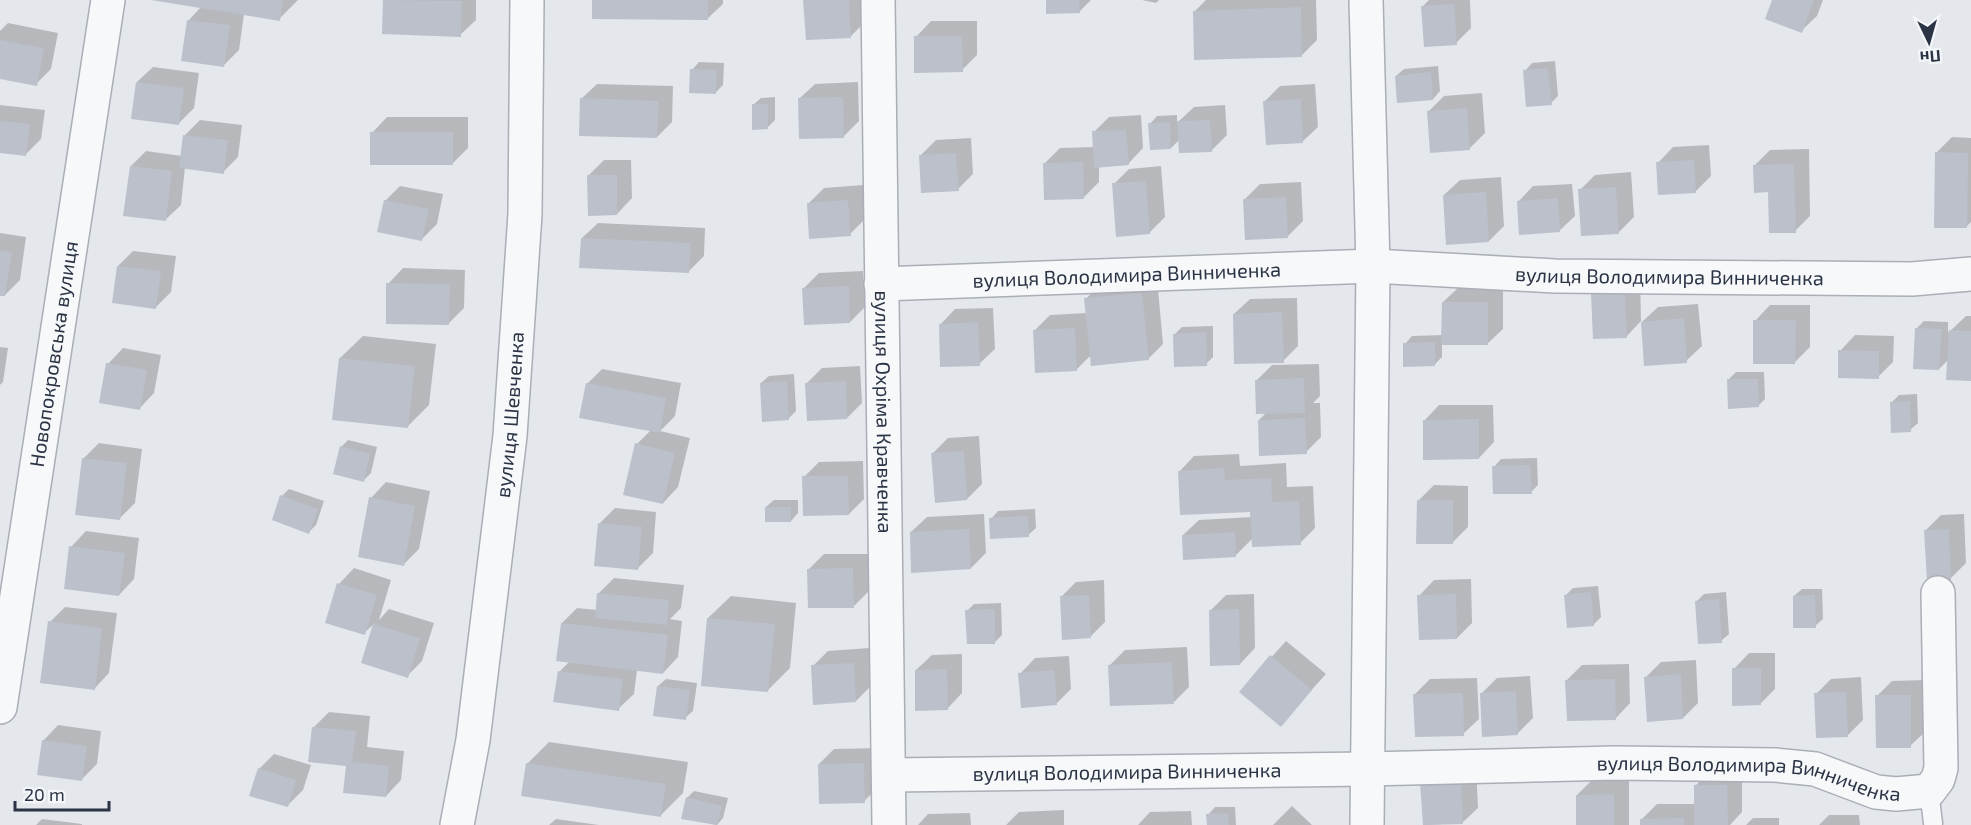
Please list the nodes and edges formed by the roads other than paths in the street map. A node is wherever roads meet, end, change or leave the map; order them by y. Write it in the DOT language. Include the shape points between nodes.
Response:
graph roads {
  1 [pos="108,0"];
  2 [pos="527,0"];
  3 [pos="878,0"];
  4 [pos="1366,0"];
  5 [pos="1373,266"];
  6 [pos="1969,275"];
  7 [pos="881,284"];
  8 [pos="1938,593"];
  9 [pos="0,707"];
  10 [pos="1367,769"];
  11 [pos="889,775"];
  12 [pos="1929,790"];
  13 [pos="1934,823"];
  14 [pos="458,825"];
  15 [pos="890,825"];
  16 [pos="1367,825"];
  1 -- 9 [label="street, Новопокровська вулиця"];
  2 -- 14 [label="street, вулиця Шевченка" via="525,214 510,436 473,740"];
  3 -- 7 [label="street, вулиця Охріма Кравченка"];
  4 -- 5 [label="street"];
  5 -- 6 [label="street, вулиця Володимира Винниченка" via="1555,276 1912,279"];
  5 -- 7 [label="street, вулиця Володимира Винниченка"];
  5 -- 10 [label="street"];
  7 -- 11 [label="street, вулиця Охріма Кравченка"];
  8 -- 12 [label="street, вулиця Володимира Винниченка" via="1941,768"];
  10 -- 11 [label="street, вулиця Володимира Винниченка"];
  10 -- 12 [label="street, вулиця Володимира Винниченка" via="1615,763 1775,765 1815,769 1876,792"];
  10 -- 16 [label="street"];
  11 -- 15 [label="street, вулиця Охріма Кравченка"];
  12 -- 13 [label="lane"];
}
